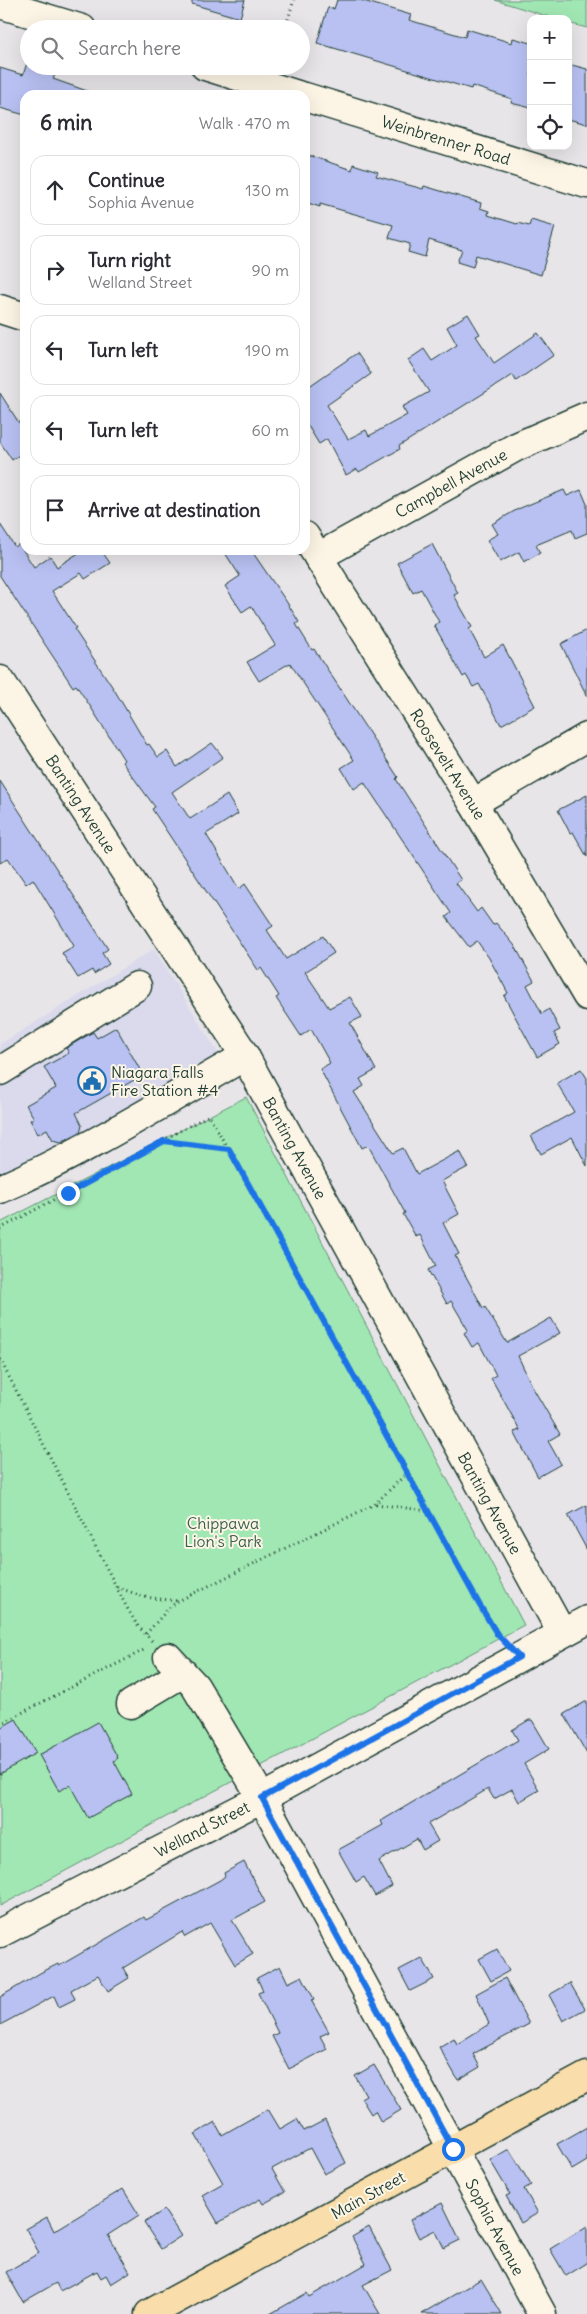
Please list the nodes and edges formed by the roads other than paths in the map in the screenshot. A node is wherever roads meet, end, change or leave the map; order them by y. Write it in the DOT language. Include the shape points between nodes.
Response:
graph roads {
  1 [pos="0,4"];
  2 [pos="52,20"];
  3 [pos="234,75"];
  4 [pos="282,90"];
  5 [pos="310,99"];
  6 [pos="587,184"];
  7 [pos="0,309"];
  8 [pos="20,315"];
  9 [pos="587,416"];
  10 [pos="312,546"];
  11 [pos="0,680"];
  12 [pos="587,738"];
  13 [pos="473,803"];
  14 [pos="138,986"];
  15 [pos="587,996"];
  16 [pos="244,1056"];
  17 [pos="0,1071"];
  18 [pos="0,1190"];
  19 [pos="587,1620"];
  20 [pos="562,1633"];
  21 [pos="131,1704"];
  22 [pos="262,1798"];
  23 [pos="0,1933"];
  24 [pos="587,2076"];
  25 [pos="453,2149"];
  26 [pos="163,2311"];
  27 [pos="542,2314"];
  1 -- 2 [label="street"];
  3 -- 4 [label="street"];
  5 -- 6 [label="street, Weinbrenner Road"];
  7 -- 8 [label="street"];
  9 -- 10 [label="street, Campbell Avenue"];
  10 -- 13 [label="street, Roosevelt Avenue"];
  11 -- 16 [label="street, Banting Avenue"];
  12 -- 13 [label="street"];
  13 -- 15 [label="street, Roosevelt Avenue"];
  14 -- 17 [label="street"];
  16 -- 18 [label="street" via="94,1143"];
  16 -- 20 [label="street, Banting Avenue"];
  19 -- 20 [label="street, Welland Street"];
  20 -- 22 [label="street, Welland Street"];
  21 -- 22 [label="street, Sophia Avenue" via="176,1665 195,1686"];
  22 -- 23 [label="street, Welland Street"];
  22 -- 25 [label="street, Sophia Avenue"];
  24 -- 25 [label="main road, Main Street"];
  25 -- 26 [label="main road, Main Street"];
  25 -- 27 [label="street, Sophia Avenue"];
}
